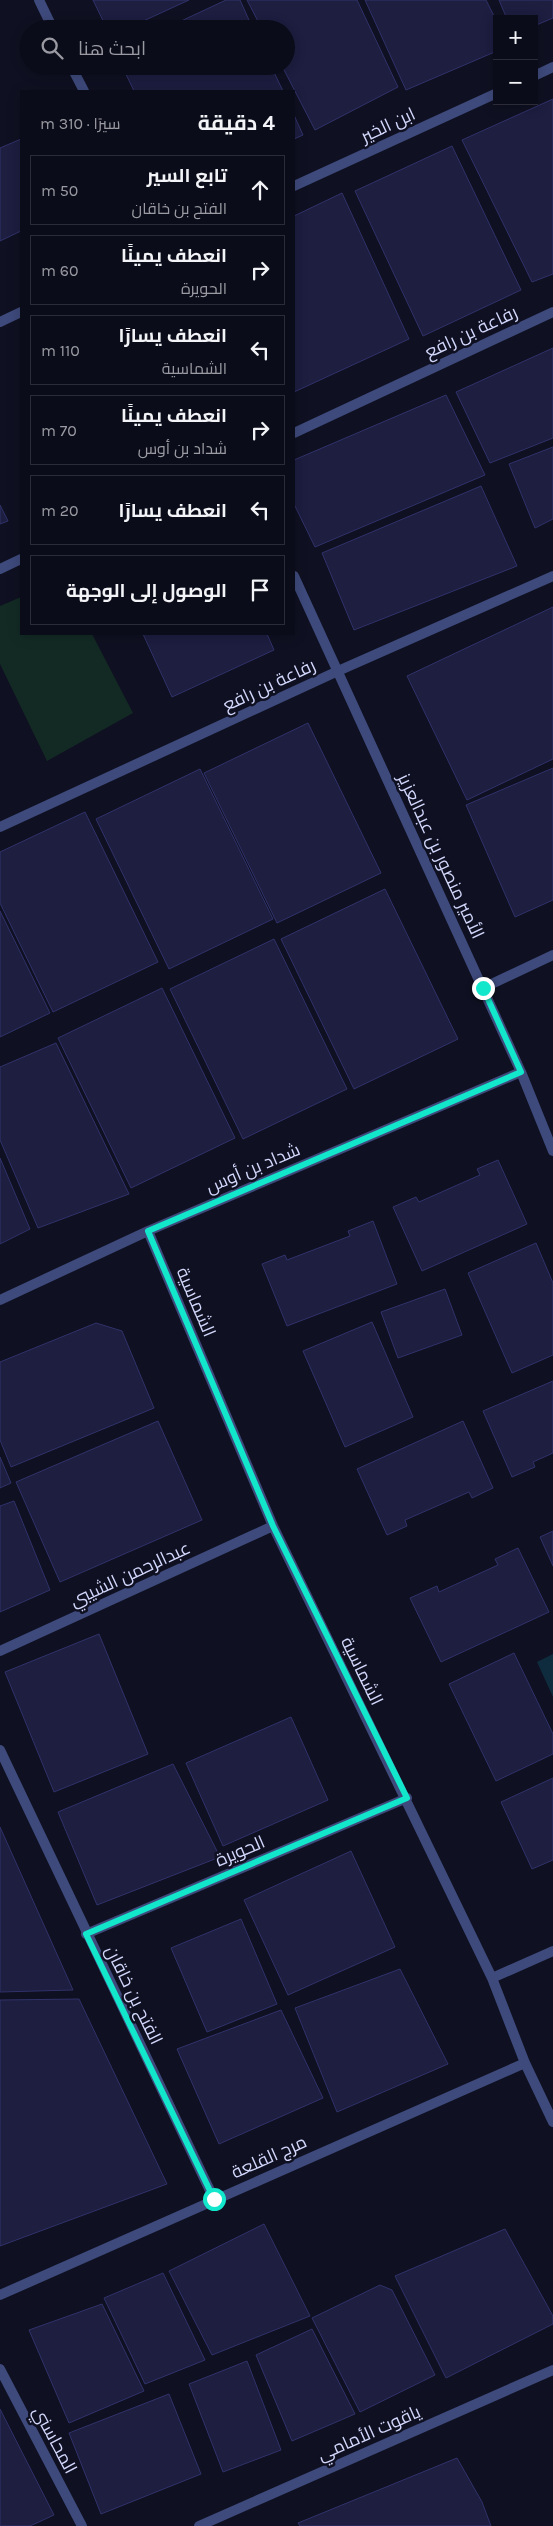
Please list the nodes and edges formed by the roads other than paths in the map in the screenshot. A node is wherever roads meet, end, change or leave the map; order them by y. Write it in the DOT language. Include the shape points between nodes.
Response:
graph roads {
  1 [pos="39,0"];
  2 [pos="49,20"];
  3 [pos="553,67"];
  4 [pos="538,74"];
  5 [pos="76,75"];
  6 [pos="83,90"];
  7 [pos="493,95"];
  8 [pos="295,186"];
  9 [pos="20,312"];
  10 [pos="553,312"];
  11 [pos="0,322"];
  12 [pos="295,433"];
  13 [pos="20,559"];
  14 [pos="0,569"];
  15 [pos="553,576"];
  16 [pos="295,578"];
  17 [pos="338,670"];
  18 [pos="0,827"];
  19 [pos="553,955"];
  20 [pos="483,988"];
  21 [pos="521,1072"];
  22 [pos="553,1151"];
  23 [pos="148,1231"];
  24 [pos="0,1300"];
  25 [pos="273,1526"];
  26 [pos="0,1651"];
  27 [pos="0,1750"];
  28 [pos="407,1798"];
  29 [pos="86,1934"];
  30 [pos="553,1951"];
  31 [pos="492,1978"];
  32 [pos="525,2063"];
  33 [pos="553,2122"];
  34 [pos="214,2199"];
  35 [pos="0,2295"];
  36 [pos="0,2369"];
  37 [pos="553,2370"];
  38 [pos="82,2526"];
  39 [pos="199,2526"];
  1 -- 2 [label="street"];
  3 -- 4 [label="street"];
  5 -- 6 [label="street"];
  7 -- 8 [label="street, ابن الخير"];
  9 -- 11 [label="street"];
  10 -- 12 [label="street, رفاعة بن رافع"];
  13 -- 14 [label="street"];
  15 -- 17 [label="street, رفاعة بن رافع"];
  16 -- 17 [label="street, الأمير منصور بن عبدالعزيز"];
  17 -- 18 [label="street, رفاعة بن رافع"];
  17 -- 20 [label="street, الأمير منصور بن عبدالعزيز"];
  19 -- 20 [label="street"];
  20 -- 21 [label="street, الأمير منصور بن عبدالعزيز"];
  21 -- 22 [label="street, الأمير منصور بن عبدالعزيز"];
  21 -- 23 [label="street, شداد بن أوس"];
  23 -- 24 [label="street, شداد بن أوس"];
  23 -- 25 [label="street, الشماسية"];
  25 -- 26 [label="street, عبدالرحمن الشيبي"];
  25 -- 28 [label="street, الشماسية"];
  27 -- 29 [label="street, الفتح بن خاقان"];
  28 -- 29 [label="street, الحويرة"];
  28 -- 31 [label="street, الشماسية"];
  29 -- 34 [label="street, الفتح بن خاقان"];
  30 -- 31 [label="street"];
  31 -- 32 [label="street, الشماسية"];
  32 -- 33 [label="street, الشماسية"];
  32 -- 34 [label="street, مرج القلعة"];
  34 -- 35 [label="street, مرج القلعة"];
  36 -- 38 [label="street, المحاسني"];
  37 -- 39 [label="street, ياقوت الأمامي"];
}
